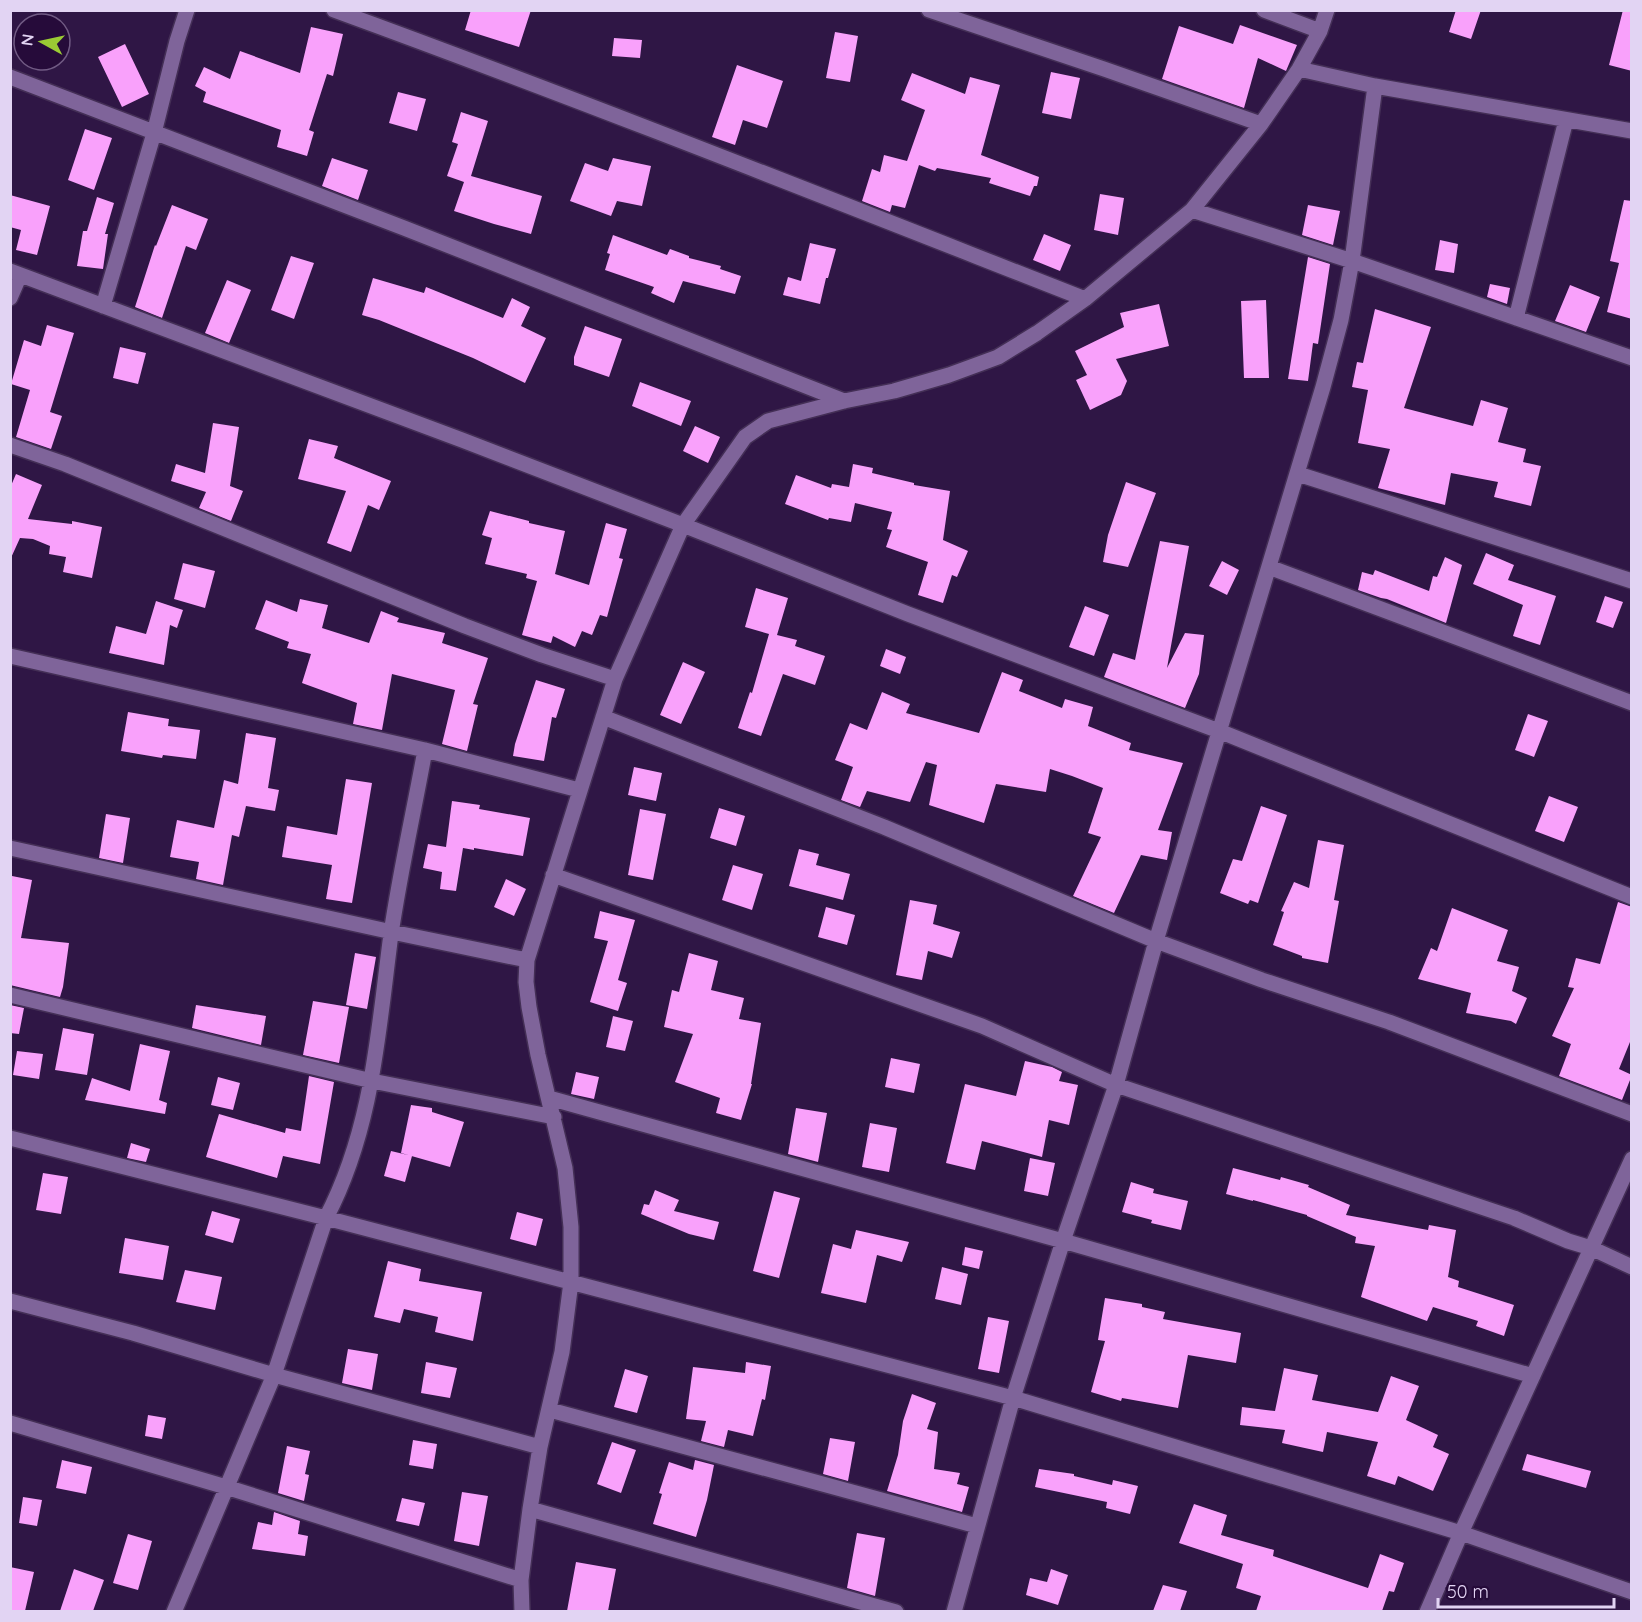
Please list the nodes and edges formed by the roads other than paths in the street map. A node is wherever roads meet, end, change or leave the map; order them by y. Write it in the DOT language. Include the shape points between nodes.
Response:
graph roads {
  1 [pos="187,10"];
  2 [pos="334,10"];
  3 [pos="929,10"];
  4 [pos="1264,10"];
  5 [pos="1328,10"];
  6 [pos="1320,32"];
  7 [pos="1299,69"];
  8 [pos="10,77"];
  9 [pos="1375,86"];
  10 [pos="1566,120"];
  11 [pos="1261,124"];
  12 [pos="1632,131"];
  13 [pos="154,133"];
  14 [pos="1192,210"];
  15 [pos="1352,261"];
  16 [pos="15,273"];
  17 [pos="10,298"];
  18 [pos="1085,299"];
  19 [pos="103,306"];
  20 [pos="1516,318"];
  21 [pos="1632,358"];
  22 [pos="844,400"];
  23 [pos="10,446"];
  24 [pos="1298,474"];
  25 [pos="683,525"];
  26 [pos="1269,567"];
  27 [pos="1632,581"];
  28 [pos="10,656"];
  29 [pos="615,679"];
  30 [pos="1632,703"];
  31 [pos="603,717"];
  32 [pos="1219,731"];
  33 [pos="425,750"];
  34 [pos="579,790"];
  35 [pos="10,848"];
  36 [pos="553,875"];
  37 [pos="1632,897"];
  38 [pos="392,932"];
  39 [pos="1156,941"];
  40 [pos="527,960"];
  41 [pos="10,995"];
  42 [pos="372,1081"];
  43 [pos="1116,1085"];
  44 [pos="549,1098"];
  45 [pos="1632,1114"];
  46 [pos="554,1117"];
  47 [pos="10,1138"];
  48 [pos="1632,1159"];
  49 [pos="326,1218"];
  50 [pos="1063,1241"];
  51 [pos="1591,1248"];
  52 [pos="1632,1267"];
  53 [pos="572,1282"];
  54 [pos="10,1301"];
  55 [pos="274,1375"];
  56 [pos="1533,1376"];
  57 [pos="1013,1398"];
  58 [pos="550,1410"];
  59 [pos="10,1424"];
  60 [pos="540,1447"];
  61 [pos="226,1487"];
  62 [pos="530,1509"];
  63 [pos="977,1526"];
  64 [pos="1461,1533"];
  65 [pos="521,1580"];
  66 [pos="1632,1592"];
  67 [pos="174,1611"];
  68 [pos="522,1611"];
  69 [pos="896,1611"];
  70 [pos="954,1611"];
  71 [pos="1427,1611"];
  1 -- 13 [label="street"];
  2 -- 18 [label="street"];
  3 -- 11 [label="street"];
  4 -- 6 [label="street"];
  5 -- 6 [label="street"];
  6 -- 7 [label="street"];
  7 -- 9 [label="street"];
  7 -- 11 [label="street"];
  8 -- 13 [label="street"];
  9 -- 10 [label="street"];
  9 -- 15 [label="street"];
  10 -- 12 [label="street"];
  10 -- 20 [label="street"];
  11 -- 14 [label="street"];
  13 -- 19 [label="street"];
  13 -- 22 [label="street"];
  14 -- 15 [label="street"];
  14 -- 18 [label="street"];
  15 -- 20 [label="street"];
  15 -- 24 [label="street" via="1341,320"];
  16 -- 17 [label="street"];
  16 -- 19 [label="street"];
  18 -- 22 [label="street" via="998,357 894,391"];
  19 -- 25 [label="street"];
  20 -- 21 [label="street"];
  22 -- 25 [label="street" via="768,421 745,437"];
  23 -- 29 [label="street" via="98,477 465,626"];
  24 -- 26 [label="street"];
  24 -- 27 [label="street"];
  25 -- 29 [label="street"];
  25 -- 32 [label="street"];
  26 -- 30 [label="street"];
  26 -- 32 [label="street"];
  28 -- 33 [label="street"];
  29 -- 31 [label="street"];
  31 -- 34 [label="street"];
  31 -- 39 [label="street" via="885,827"];
  32 -- 37 [label="street"];
  32 -- 39 [label="street"];
  33 -- 34 [label="street"];
  33 -- 38 [label="street"];
  34 -- 36 [label="street"];
  35 -- 38 [label="street"];
  36 -- 40 [label="street"];
  36 -- 43 [label="street" via="982,1026"];
  38 -- 40 [label="street"];
  38 -- 42 [label="street"];
  39 -- 43 [label="street"];
  39 -- 45 [label="street" via="1389,1022"];
  40 -- 44 [label="street" via="529,1008"];
  41 -- 42 [label="street"];
  42 -- 46 [label="street"];
  42 -- 49 [label="street" via="356,1144"];
  43 -- 50 [label="street"];
  43 -- 51 [label="street" via="1514,1218"];
  44 -- 46 [label="street"];
  44 -- 50 [label="street"];
  46 -- 53 [label="street" via="565,1168"];
  47 -- 49 [label="street"];
  48 -- 51 [label="street"];
  49 -- 53 [label="street"];
  49 -- 55 [label="street"];
  50 -- 56 [label="street"];
  50 -- 57 [label="street"];
  51 -- 52 [label="street"];
  51 -- 56 [label="street"];
  53 -- 57 [label="street"];
  53 -- 58 [label="street"];
  54 -- 55 [label="street"];
  55 -- 60 [label="street"];
  55 -- 61 [label="street"];
  56 -- 64 [label="street"];
  57 -- 63 [label="street"];
  57 -- 64 [label="street"];
  58 -- 60 [label="street"];
  58 -- 63 [label="street"];
  59 -- 61 [label="street"];
  60 -- 62 [label="street"];
  61 -- 65 [label="street"];
  61 -- 67 [label="street"];
  62 -- 65 [label="street"];
  62 -- 69 [label="street"];
  63 -- 70 [label="street"];
  64 -- 66 [label="street"];
  64 -- 71 [label="street"];
  65 -- 68 [label="street"];
}
